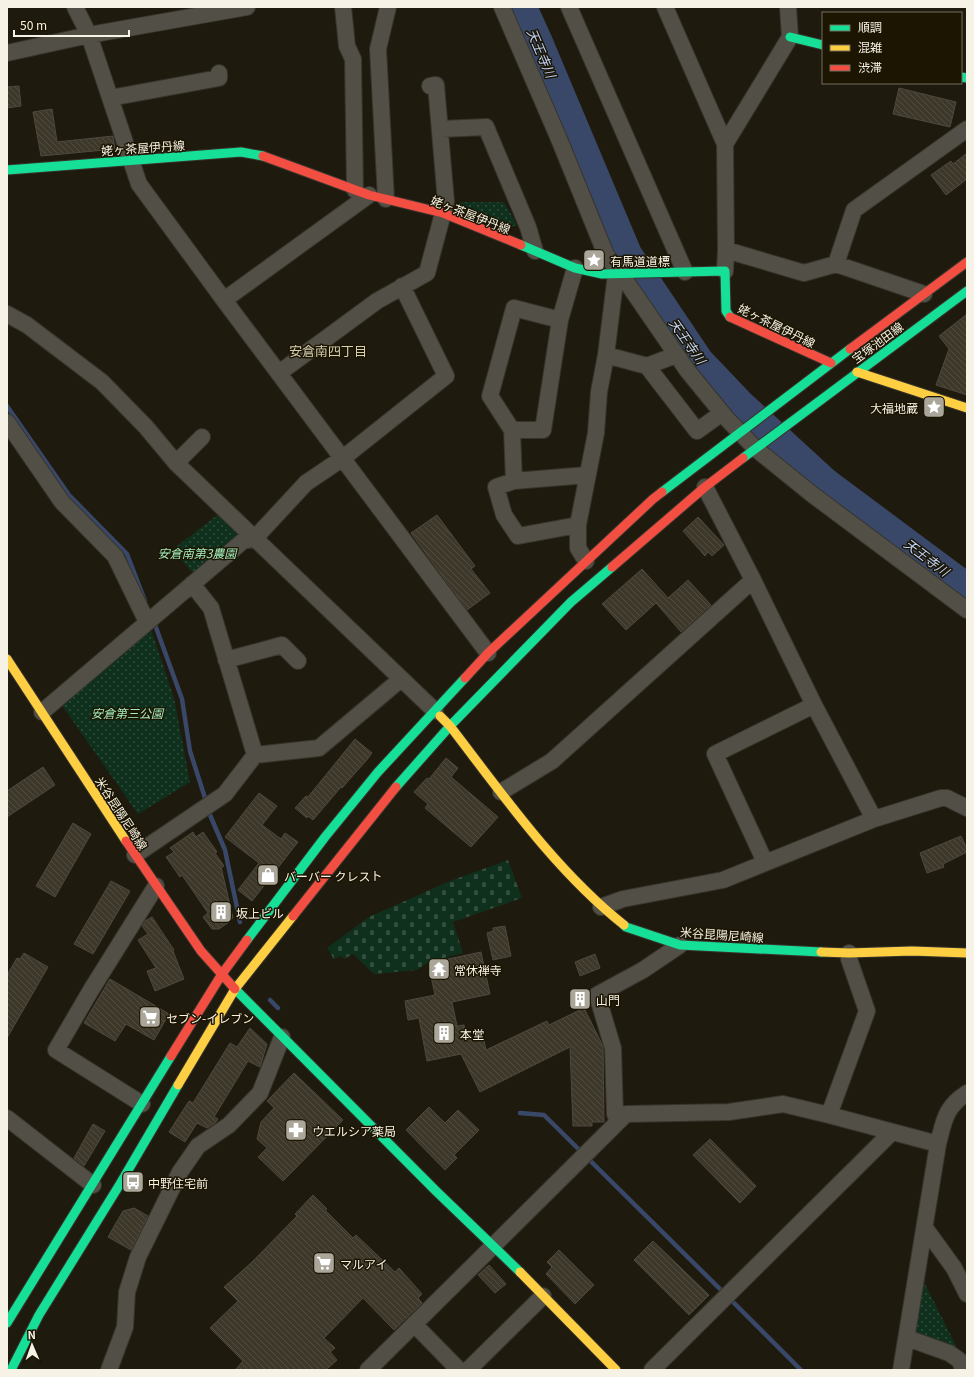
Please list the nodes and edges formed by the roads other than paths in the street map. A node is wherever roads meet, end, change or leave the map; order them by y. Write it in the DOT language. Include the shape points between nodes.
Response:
graph roads {
  1 [pos="75,7"];
  2 [pos="248,7"];
  3 [pos="343,7"];
  4 [pos="388,7"];
  5 [pos="502,7"];
  6 [pos="569,7"];
  7 [pos="665,7"];
  8 [pos="788,7"];
  9 [pos="178,13"];
  10 [pos="89,35"];
  11 [pos="790,37"];
  12 [pos="822,45"];
  13 [pos="7,53"];
  14 [pos="219,78"];
  15 [pos="436,85"];
  16 [pos="110,98"];
  17 [pos="441,129"];
  18 [pos="967,129"];
  19 [pos="725,144"];
  20 [pos="131,160"];
  21 [pos="7,170"];
  22 [pos="362,193"];
  23 [pos="386,199"];
  24 [pos="443,213"];
  25 [pos="726,250"];
  26 [pos="535,252"];
  27 [pos="967,262"];
  28 [pos="836,264"];
  29 [pos="575,268"];
  30 [pos="725,271"];
  31 [pos="685,272"];
  32 [pos="622,274"];
  33 [pos="402,286"];
  34 [pos="967,291"];
  35 [pos="924,294"];
  36 [pos="224,300"];
  37 [pos="7,314"];
  38 [pos="560,320"];
  39 [pos="606,355"];
  40 [pos="676,355"];
  41 [pos="831,363"];
  42 [pos="647,366"];
  43 [pos="857,372"];
  44 [pos="279,373"];
  45 [pos="967,408"];
  46 [pos="722,413"];
  47 [pos="7,422"];
  48 [pos="512,430"];
  49 [pos="742,431"];
  50 [pos="202,437"];
  51 [pos="758,447"];
  52 [pos="343,458"];
  53 [pos="176,463"];
  54 [pos="587,475"];
  55 [pos="514,481"];
  56 [pos="705,487"];
  57 [pos="578,525"];
  58 [pos="255,538"];
  59 [pos="586,561"];
  60 [pos="753,580"];
  61 [pos="192,584"];
  62 [pos="967,610"];
  63 [pos="147,622"];
  64 [pos="488,653"];
  65 [pos="7,659"];
  66 [pos="226,660"];
  67 [pos="298,661"];
  68 [pos="401,679"];
  69 [pos="814,705"];
  70 [pos="434,711"];
  71 [pos="42,712"];
  72 [pos="450,726"];
  73 [pos="255,755"];
  74 [pos="501,792"];
  75 [pos="967,808"];
  76 [pos="874,819"];
  77 [pos="135,856"];
  78 [pos="765,862"];
  79 [pos="156,886"];
  80 [pos="601,906"];
  81 [pos="680,945"];
  82 [pos="849,953"];
  83 [pos="967,953"];
  84 [pos="222,974"];
  85 [pos="234,989"];
  86 [pos="282,1037"];
  87 [pos="967,1093"];
  88 [pos="142,1104"];
  89 [pos="829,1114"];
  90 [pos="7,1118"];
  91 [pos="618,1122"];
  92 [pos="892,1132"];
  93 [pos="938,1144"];
  94 [pos="93,1185"];
  95 [pos="925,1228"];
  96 [pos="494,1246"];
  97 [pos="967,1294"];
  98 [pos="543,1296"];
  99 [pos="7,1323"];
  100 [pos="414,1324"];
  101 [pos="907,1338"];
  102 [pos="963,1362"];
  103 [pos="11,1370"];
  104 [pos="109,1370"];
  105 [pos="368,1370"];
  106 [pos="459,1370"];
  107 [pos="468,1370"];
  108 [pos="616,1370"];
  109 [pos="652,1370"];
  110 [pos="901,1370"];
  1 -- 10 [label="street"];
  2 -- 9 [label="street"];
  3 -- 22 [label="street" via="346,46 353,59"];
  4 -- 23 [label="street" via="378,49"];
  5 -- 32 [label="street" via="606,255"];
  6 -- 31 [label="street"];
  7 -- 19 [label="street"];
  8 -- 11 [label="street"];
  9 -- 10 [label="street"];
  10 -- 13 [label="street"];
  10 -- 16 [label="street"];
  11 -- 12 [label="street"];
  11 -- 19 [label="street"];
  14 -- 16 [label="street"];
  15 -- 17 [label="street"];
  16 -- 20 [label="street"];
  17 -- 24 [label="street" via="446,202"];
  17 -- 26 [label="street" via="486,127 528,227"];
  18 -- 28 [label="street" via="854,210"];
  19 -- 25 [label="street"];
  20 -- 21 [label="street, 姥ヶ茶屋伊丹線"];
  20 -- 22 [label="street, 姥ヶ茶屋伊丹線" via="241,152 259,154"];
  20 -- 36 [label="street" via="139,184"];
  22 -- 23 [label="street, 姥ヶ茶屋伊丹線"];
  22 -- 36 [label="street"];
  23 -- 24 [label="street, 姥ヶ茶屋伊丹線"];
  24 -- 26 [label="street, 姥ヶ茶屋伊丹線"];
  24 -- 33 [label="street" via="428,273"];
  25 -- 28 [label="street" via="804,273"];
  25 -- 30 [label="street"];
  26 -- 29 [label="street, 姥ヶ茶屋伊丹線"];
  27 -- 35 [label="street"];
  28 -- 35 [label="street"];
  29 -- 32 [label="street, 姥ヶ茶屋伊丹線" via="602,274"];
  29 -- 38 [label="street"];
  30 -- 31 [label="street, 姥ヶ茶屋伊丹線"];
  30 -- 41 [label="street, 姥ヶ茶屋伊丹線" via="726,311 730,316"];
  31 -- 32 [label="street, 姥ヶ茶屋伊丹線"];
  32 -- 39 [label="street"];
  32 -- 40 [label="street"];
  33 -- 44 [label="street" via="377,301"];
  33 -- 52 [label="street" via="446,376"];
  34 -- 43 [label="street, 宝塚池田線"];
  35 -- 41 [label="street"];
  36 -- 44 [label="street"];
  37 -- 53 [label="street" via="27,325 102,382 146,427"];
  38 -- 48 [label="street" via="543,430"];
  38 -- 48 [label="street" via="514,308 490,396"];
  39 -- 42 [label="street"];
  39 -- 54 [label="street" via="599,392 596,433"];
  40 -- 42 [label="street"];
  40 -- 46 [label="street"];
  41 -- 49 [label="street"];
  42 -- 46 [label="street" via="697,431"];
  43 -- 45 [label="street"];
  43 -- 51 [label="street, 宝塚池田線"];
  44 -- 52 [label="street"];
  46 -- 49 [label="street"];
  47 -- 63 [label="street" via="62,502 115,556"];
  48 -- 55 [label="street"];
  49 -- 51 [label="street"];
  49 -- 59 [label="street" via="653,498"];
  50 -- 53 [label="street"];
  51 -- 56 [label="street, 宝塚池田線"];
  51 -- 62 [label="street" via="813,495"];
  52 -- 58 [label="street" via="306,483"];
  52 -- 64 [label="street"];
  53 -- 58 [label="street"];
  54 -- 55 [label="street"];
  54 -- 57 [label="street"];
  55 -- 57 [label="street" via="496,487 504,515 518,536"];
  56 -- 60 [label="street"];
  56 -- 72 [label="street, 宝塚池田線" via="571,602"];
  57 -- 59 [label="street" via="578,548"];
  58 -- 61 [label="street" via="243,541"];
  58 -- 68 [label="street"];
  59 -- 64 [label="street"];
  60 -- 69 [label="street"];
  60 -- 74 [label="street" via="552,761"];
  61 -- 63 [label="street"];
  61 -- 66 [label="street" via="210,608"];
  63 -- 71 [label="street"];
  64 -- 70 [label="street"];
  65 -- 71 [label="street, 米谷昆陽尼崎線"];
  66 -- 67 [label="street" via="282,645"];
  66 -- 73 [label="street"];
  68 -- 70 [label="street"];
  68 -- 73 [label="street" via="319,748"];
  69 -- 76 [label="street"];
  69 -- 78 [label="street" via="714,754"];
  70 -- 72 [label="street, 米谷昆陽尼崎線"];
  70 -- 84 [label="street" via="378,772 325,837"];
  71 -- 77 [label="street, 米谷昆陽尼崎線"];
  72 -- 74 [label="street, 米谷昆陽尼崎線"];
  72 -- 85 [label="street" via="393,790"];
  73 -- 77 [label="street" via="225,794"];
  74 -- 80 [label="street, 米谷昆陽尼崎線" via="537,839"];
  75 -- 76 [label="street" via="947,798 941,798"];
  76 -- 78 [label="street"];
  77 -- 79 [label="street, 米谷昆陽尼崎線"];
  78 -- 80 [label="street" via="723,880 623,899"];
  79 -- 84 [label="street, 米谷昆陽尼崎線" via="201,951"];
  79 -- 88 [label="street" via="56,1050"];
  80 -- 81 [label="street, 米谷昆陽尼崎線" via="626,927"];
  81 -- 82 [label="street, 米谷昆陽尼崎線"];
  81 -- 91 [label="street" via="643,970 597,995 613,1048 615,1114"];
  82 -- 83 [label="street, 米谷昆陽尼崎線"];
  82 -- 89 [label="street" via="867,1012"];
  84 -- 85 [label="street, 米谷昆陽尼崎線"];
  84 -- 88 [label="street"];
  85 -- 86 [label="street, 米谷昆陽尼崎線"];
  85 -- 103 [label="street" via="120,1184 39,1315"];
  86 -- 96 [label="street, 米谷昆陽尼崎線"];
  86 -- 104 [label="street" via="260,1093 229,1124 198,1146 180,1172 138,1257 127,1292 125,1326"];
  87 -- 93 [label="street" via="957,1099 946,1114"];
  88 -- 94 [label="street"];
  89 -- 91 [label="street" via="783,1104 729,1112 626,1114"];
  89 -- 92 [label="street"];
  90 -- 94 [label="street"];
  91 -- 96 [label="street"];
  92 -- 93 [label="street"];
  92 -- 109 [label="street"];
  93 -- 95 [label="street"];
  94 -- 99 [label="street"];
  95 -- 97 [label="street" via="954,1268"];
  95 -- 101 [label="street"];
  96 -- 98 [label="street, 米谷昆陽尼崎線"];
  96 -- 100 [label="street"];
  98 -- 107 [label="street"];
  98 -- 108 [label="street, 米谷昆陽尼崎線"];
  100 -- 105 [label="street"];
  100 -- 106 [label="street"];
  101 -- 102 [label="street" via="949,1353"];
  101 -- 110 [label="street"];
}
